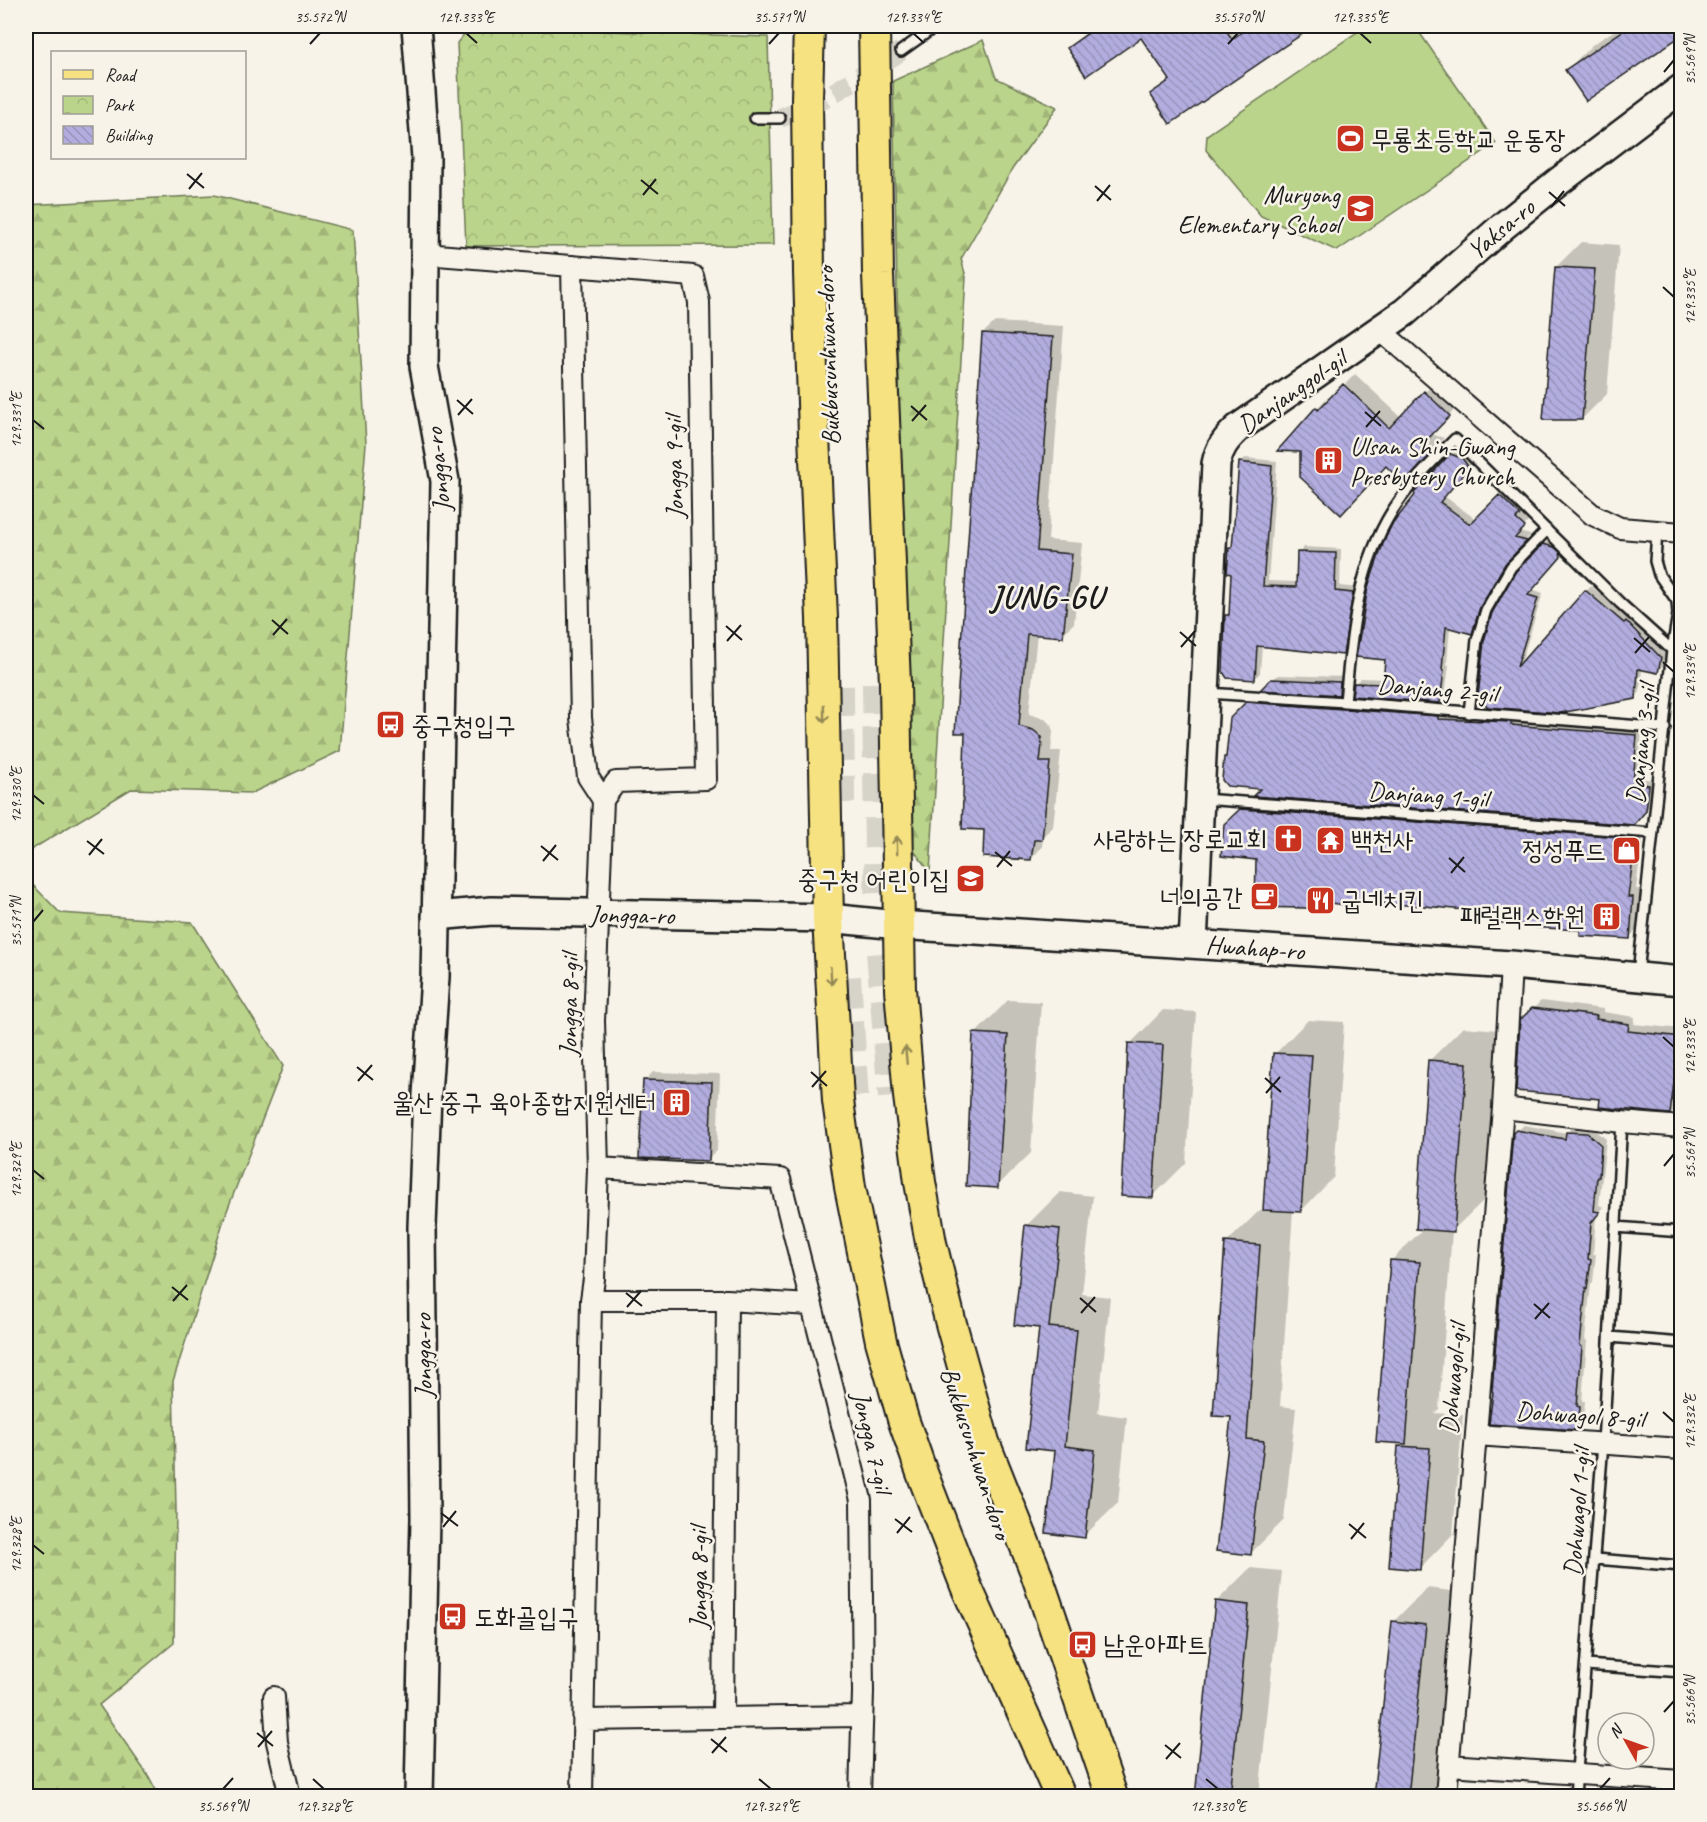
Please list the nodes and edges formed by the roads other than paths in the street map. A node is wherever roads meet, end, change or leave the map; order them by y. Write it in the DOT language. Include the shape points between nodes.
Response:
graph roads {
  1 [pos="416,26"];
  2 [pos="809,26"];
  3 [pos="824,26"];
  4 [pos="858,26"];
  5 [pos="874,26"];
  6 [pos="936,26"];
  7 [pos="900,51"];
  8 [pos="1682,88"];
  9 [pos="755,118"];
  10 [pos="780,118"];
  11 [pos="425,255"];
  12 [pos="572,266"];
  13 [pos="1380,330"];
  14 [pos="1547,530"];
  15 [pos="1657,532"];
  16 [pos="1682,533"];
  17 [pos="1672,650"];
  18 [pos="877,683"];
  19 [pos="839,686"];
  20 [pos="1205,693"];
  21 [pos="1345,702"];
  22 [pos="1469,713"];
  23 [pos="1665,728"];
  24 [pos="1200,799"];
  25 [pos="603,800"];
  26 [pos="1653,832"];
  27 [pos="598,914"];
  28 [pos="436,916"];
  29 [pos="828,918"];
  30 [pos="898,925"];
  31 [pos="1193,944"];
  32 [pos="1510,965"];
  33 [pos="1638,978"];
  34 [pos="1682,981"];
  35 [pos="893,1097"];
  36 [pos="854,1100"];
  37 [pos="1503,1108"];
  38 [pos="1622,1122"];
  39 [pos="1682,1128"];
  40 [pos="598,1168"];
  41 [pos="1616,1227"];
  42 [pos="1682,1232"];
  43 [pos="591,1300"];
  44 [pos="727,1300"];
  45 [pos="811,1305"];
  46 [pos="1610,1337"];
  47 [pos="1682,1342"];
  48 [pos="1476,1435"];
  49 [pos="1603,1443"];
  50 [pos="1682,1449"];
  51 [pos="1595,1559"];
  52 [pos="1682,1566"];
  53 [pos="1586,1665"];
  54 [pos="1682,1672"];
  55 [pos="274,1696"];
  56 [pos="862,1716"];
  57 [pos="723,1717"];
  58 [pos="584,1720"];
  59 [pos="1449,1765"];
  60 [pos="1576,1774"];
  61 [pos="1682,1781"];
  62 [pos="290,1797"];
  63 [pos="419,1797"];
  64 [pos="582,1797"];
  65 [pos="860,1797"];
  66 [pos="1060,1797"];
  67 [pos="1066,1797"];
  68 [pos="1105,1797"];
  69 [pos="1112,1797"];
  70 [pos="1446,1797"];
  71 [pos="1575,1797"];
  1 -- 11 [label="main road, Jongga-ro" via="426,158"];
  2 -- 29 [label="main road, one-way" via="809,273"];
  3 -- 19 [label="main road, Bukbusunhwan-doro" via="825,271"];
  4 -- 18 [label="main road, Bukbusunhwan-doro" via="862,274"];
  30 -- 5 [label="main road, one-way" via="895,683 878,275"];
  6 -- 7 [label="lane"];
  8 -- 13 [label="main road, Yaksa-ro" via="1502,226"];
  9 -- 10 [label="lane"];
  11 -- 12 [label="street, Jongga 9-gil"];
  11 -- 28 [label="main road, Jongga-ro" via="424,366 445,481"];
  12 -- 25 [label="street" via="581,718 588,777"];
  12 -- 25 [label="street, Jongga 9-gil" via="693,276 699,302 706,778 616,782"];
  13 -- 15 [label="street" via="1593,515 1620,528"];
  13 -- 20 [label="main road, Danjanggol-gil" via="1238,428 1219,451"];
  14 -- 17 [label="lane, Danjang 3-gil"];
  14 -- 21 [label="lane, Danjang 3-gil" via="1455,439 1403,496 1377,540 1367,565 1351,635"];
  14 -- 22 [label="lane" via="1511,567 1486,610 1477,640"];
  15 -- 16 [label="street"];
  15 -- 17 [label="lane" via="1655,561 1659,575 1677,601"];
  17 -- 23 [label="lane, Danjang 3-gil"];
  20 -- 21 [label="lane, Danjang 2-gil"];
  20 -- 24 [label="main road, Danjanggol-gil"];
  21 -- 22 [label="lane, Danjang 2-gil"];
  22 -- 23 [label="lane, Danjang 2-gil"];
  23 -- 26 [label="lane, Danjang 3-gil"];
  24 -- 26 [label="lane, Danjang 1-gil"];
  24 -- 31 [label="main road, Danjanggol-gil"];
  25 -- 27 [label="street, Jongga 8-gil"];
  26 -- 33 [label="lane, Danjang 3-gil"];
  27 -- 28 [label="main road, Jongga-ro" via="492,911"];
  27 -- 29 [label="main road, Jongga-ro"];
  27 -- 40 [label="street, Jongga 8-gil" via="594,1021"];
  28 -- 63 [label="main road, Jongga-ro" via="422,1227 425,1518"];
  29 -- 30 [label="main road, Hwahap-ro"];
  29 -- 66 [label="main road, one-way" via="838,1101 850,1187 880,1341 903,1419 966,1586"];
  30 -- 31 [label="main road, Hwahap-ro"];
  69 -- 30 [label="main road, one-way" via="1035,1570 984,1442 931,1243 909,1096"];
  31 -- 32 [label="main road, Hwahap-ro"];
  32 -- 33 [label="main road, Hwahap-ro"];
  32 -- 37 [label="street, Dohwagol-gil"];
  33 -- 34 [label="main road, Hwahap-ro"];
  35 -- 68 [label="main road, Bukbusunhwan-doro" via="917,1249 970,1450"];
  36 -- 67 [label="main road, Bukbusunhwan-doro" via="879,1262 917,1414"];
  37 -- 38 [label="street"];
  37 -- 48 [label="street, Dohwagol-gil"];
  38 -- 39 [label="street"];
  38 -- 41 [label="lane, Dohwagol 1-gil"];
  40 -- 43 [label="street, Jongga 8-gil"];
  40 -- 45 [label="street, Jongga 7-gil" via="780,1179"];
  41 -- 42 [label="lane"];
  41 -- 46 [label="lane, Dohwagol 1-gil"];
  43 -- 44 [label="street"];
  43 -- 58 [label="street, Jongga 8-gil"];
  44 -- 45 [label="street"];
  44 -- 57 [label="street, Jongga 8-gil"];
  45 -- 56 [label="street, Jongga 7-gil" via="861,1500"];
  46 -- 47 [label="lane"];
  46 -- 49 [label="lane, Dohwagol 1-gil"];
  48 -- 49 [label="street, Dohwagol 8-gil"];
  48 -- 59 [label="street, Dohwagol-gil"];
  49 -- 50 [label="street, Dohwagol 8-gil"];
  49 -- 51 [label="lane, Dohwagol 1-gil"];
  51 -- 52 [label="lane"];
  51 -- 53 [label="lane, Dohwagol 1-gil"];
  53 -- 54 [label="lane"];
  53 -- 60 [label="lane, Dohwagol 1-gil"];
  55 -- 62 [label="street" via="277,1742"];
  56 -- 57 [label="street"];
  56 -- 65 [label="street, Jongga 7-gil"];
  57 -- 58 [label="street"];
  58 -- 64 [label="street, Jongga 8-gil"];
  59 -- 60 [label="street"];
  59 -- 70 [label="street, Dohwagol-gil"];
  60 -- 61 [label="street"];
  60 -- 71 [label="lane, Dohwagol 1-gil"];
}
